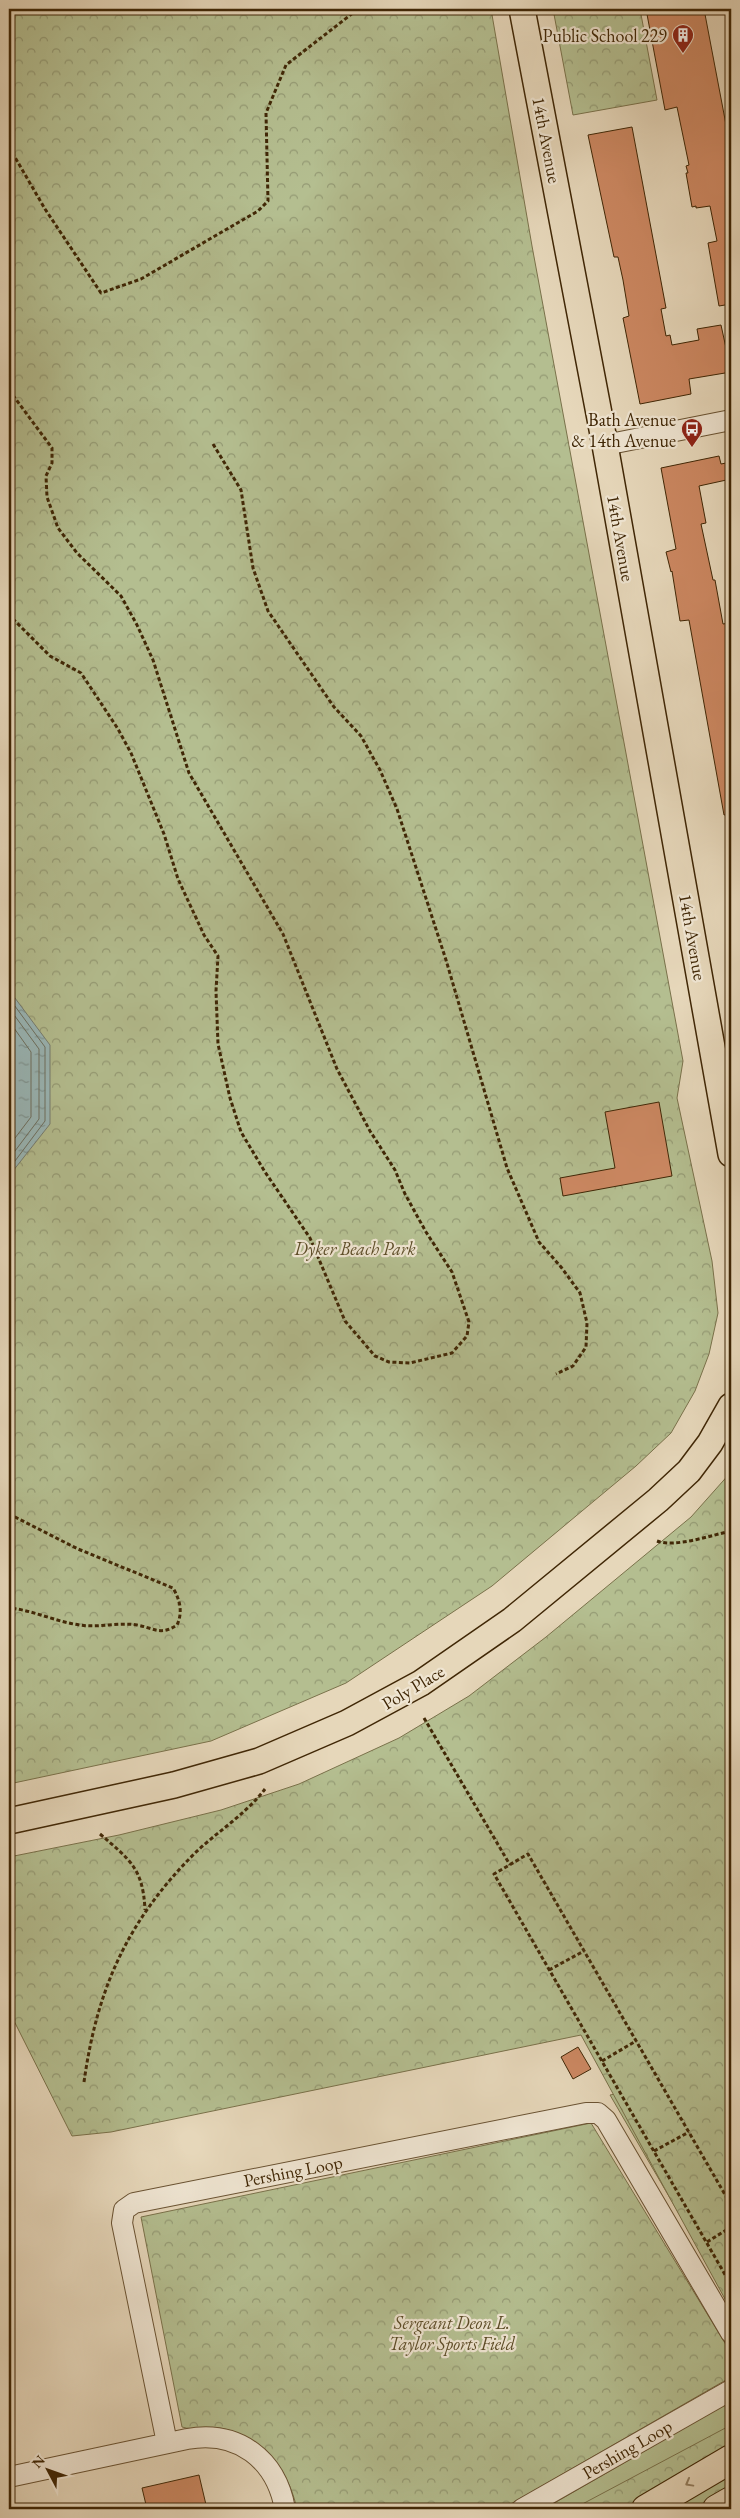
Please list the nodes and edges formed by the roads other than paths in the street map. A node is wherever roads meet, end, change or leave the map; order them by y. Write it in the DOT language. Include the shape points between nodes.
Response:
graph roads {
  1 [pos="522,9"];
  2 [pos="731,420"];
  3 [pos="605,445"];
  4 [pos="724,1067"];
  5 [pos="731,1154"];
  6 [pos="731,1406"];
  7 [pos="9,1821"];
  8 [pos="731,2334"];
  9 [pos="731,2390"];
  10 [pos="167,2443"];
  11 [pos="731,2459"];
  12 [pos="9,2477"];
  13 [pos="285,2509"];
  14 [pos="522,2509"];
  15 [pos="646,2509"];
  1 -- 3 [label="main road, 14th Avenue"];
  2 -- 3 [label="street"];
  3 -- 4 [label="main road, 14th Avenue"];
  4 -- 5 [label="main road"];
  6 -- 7 [label="main road, Poly Place" via="689,1471 658,1500 519,1615 422,1683 347,1723 259,1761 164,1787"];
  8 -- 10 [label="street, Pershing Loop" via="606,2120 598,2113 577,2115 134,2204 124,2210 122,2222"];
  9 -- 14 [label="street, Pershing Loop"];
  10 -- 12 [label="street"];
  10 -- 13 [label="street" via="204,2436 238,2444 254,2453 271,2472 282,2493"];
  11 -- 15 [label="highway, one-way"];
}
